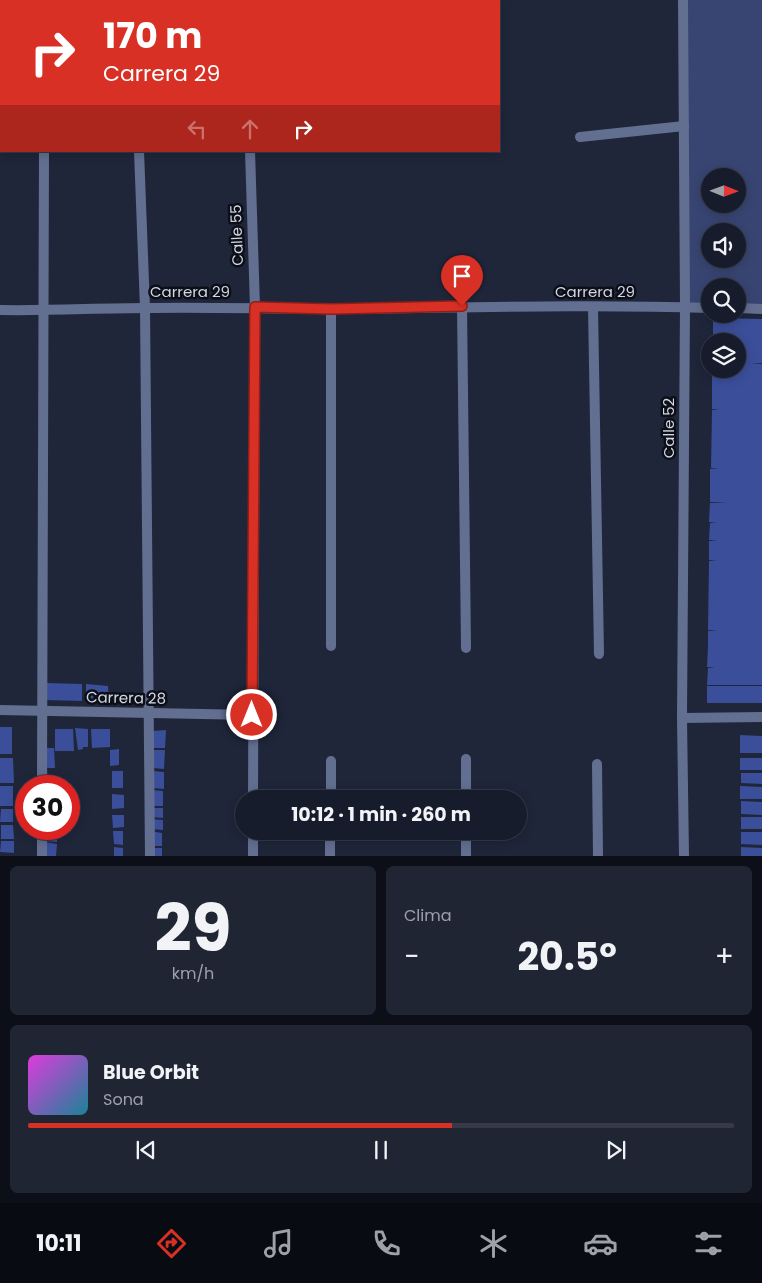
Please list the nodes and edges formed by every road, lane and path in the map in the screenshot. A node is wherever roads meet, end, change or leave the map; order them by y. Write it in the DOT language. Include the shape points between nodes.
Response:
graph roads {
  1 [pos="683,0"];
  2 [pos="684,126"];
  3 [pos="580,137"];
  4 [pos="44,152"];
  5 [pos="139,152"];
  6 [pos="250,152"];
  7 [pos="462,306"];
  8 [pos="255,307"];
  9 [pos="593,307"];
  10 [pos="685,307"];
  11 [pos="145,308"];
  12 [pos="701,308"];
  13 [pos="746,308"];
  14 [pos="331,309"];
  15 [pos="762,309"];
  16 [pos="0,310"];
  17 [pos="42,311"];
  18 [pos="331,646"];
  19 [pos="466,648"];
  20 [pos="599,654"];
  21 [pos="0,710"];
  22 [pos="42,711"];
  23 [pos="149,713"];
  24 [pos="252,715"];
  25 [pos="682,718"];
  26 [pos="762,718"];
  27 [pos="466,759"];
  28 [pos="331,761"];
  29 [pos="597,764"];
  30 [pos="42,775"];
  31 [pos="253,790"];
  32 [pos="330,790"];
  33 [pos="466,790"];
  34 [pos="42,840"];
  35 [pos="253,840"];
  36 [pos="330,840"];
  37 [pos="466,840"];
  38 [pos="42,856"];
  39 [pos="150,856"];
  40 [pos="253,856"];
  41 [pos="330,856"];
  42 [pos="466,856"];
  43 [pos="598,856"];
  44 [pos="684,856"];
  1 -- 2 [label="street, Calle 52"];
  2 -- 3 [label="street"];
  2 -- 10 [label="street, Calle 52"];
  4 -- 17 [label="street"];
  5 -- 11 [label="street"];
  6 -- 8 [label="street, Calle 55"];
  7 -- 9 [label="street, Carrera 29"];
  7 -- 14 [label="street, Carrera 29"];
  7 -- 19 [label="street"];
  8 -- 11 [label="street, Carrera 29"];
  8 -- 14 [label="street, Carrera 29"];
  8 -- 24 [label="street, Calle 55"];
  9 -- 10 [label="street, Carrera 29"];
  9 -- 20 [label="street"];
  10 -- 12 [label="street, Carrera 29"];
  10 -- 25 [label="street, Calle 52"];
  11 -- 17 [label="street, Carrera 29"];
  11 -- 23 [label="street"];
  13 -- 15 [label="street"];
  14 -- 18 [label="street"];
  16 -- 17 [label="street, Carrera 29"];
  17 -- 22 [label="street"];
  21 -- 22 [label="street, Carrera 28"];
  22 -- 23 [label="street, Carrera 28"];
  22 -- 30 [label="street"];
  23 -- 24 [label="street, Carrera 28"];
  23 -- 39 [label="street"];
  24 -- 31 [label="street, Calle 55"];
  25 -- 26 [label="street"];
  25 -- 44 [label="street, Calle 52"];
  27 -- 33 [label="street"];
  28 -- 32 [label="street"];
  29 -- 43 [label="street"];
  34 -- 38 [label="street"];
  35 -- 40 [label="street"];
  36 -- 41 [label="street"];
  37 -- 42 [label="street"];
}
